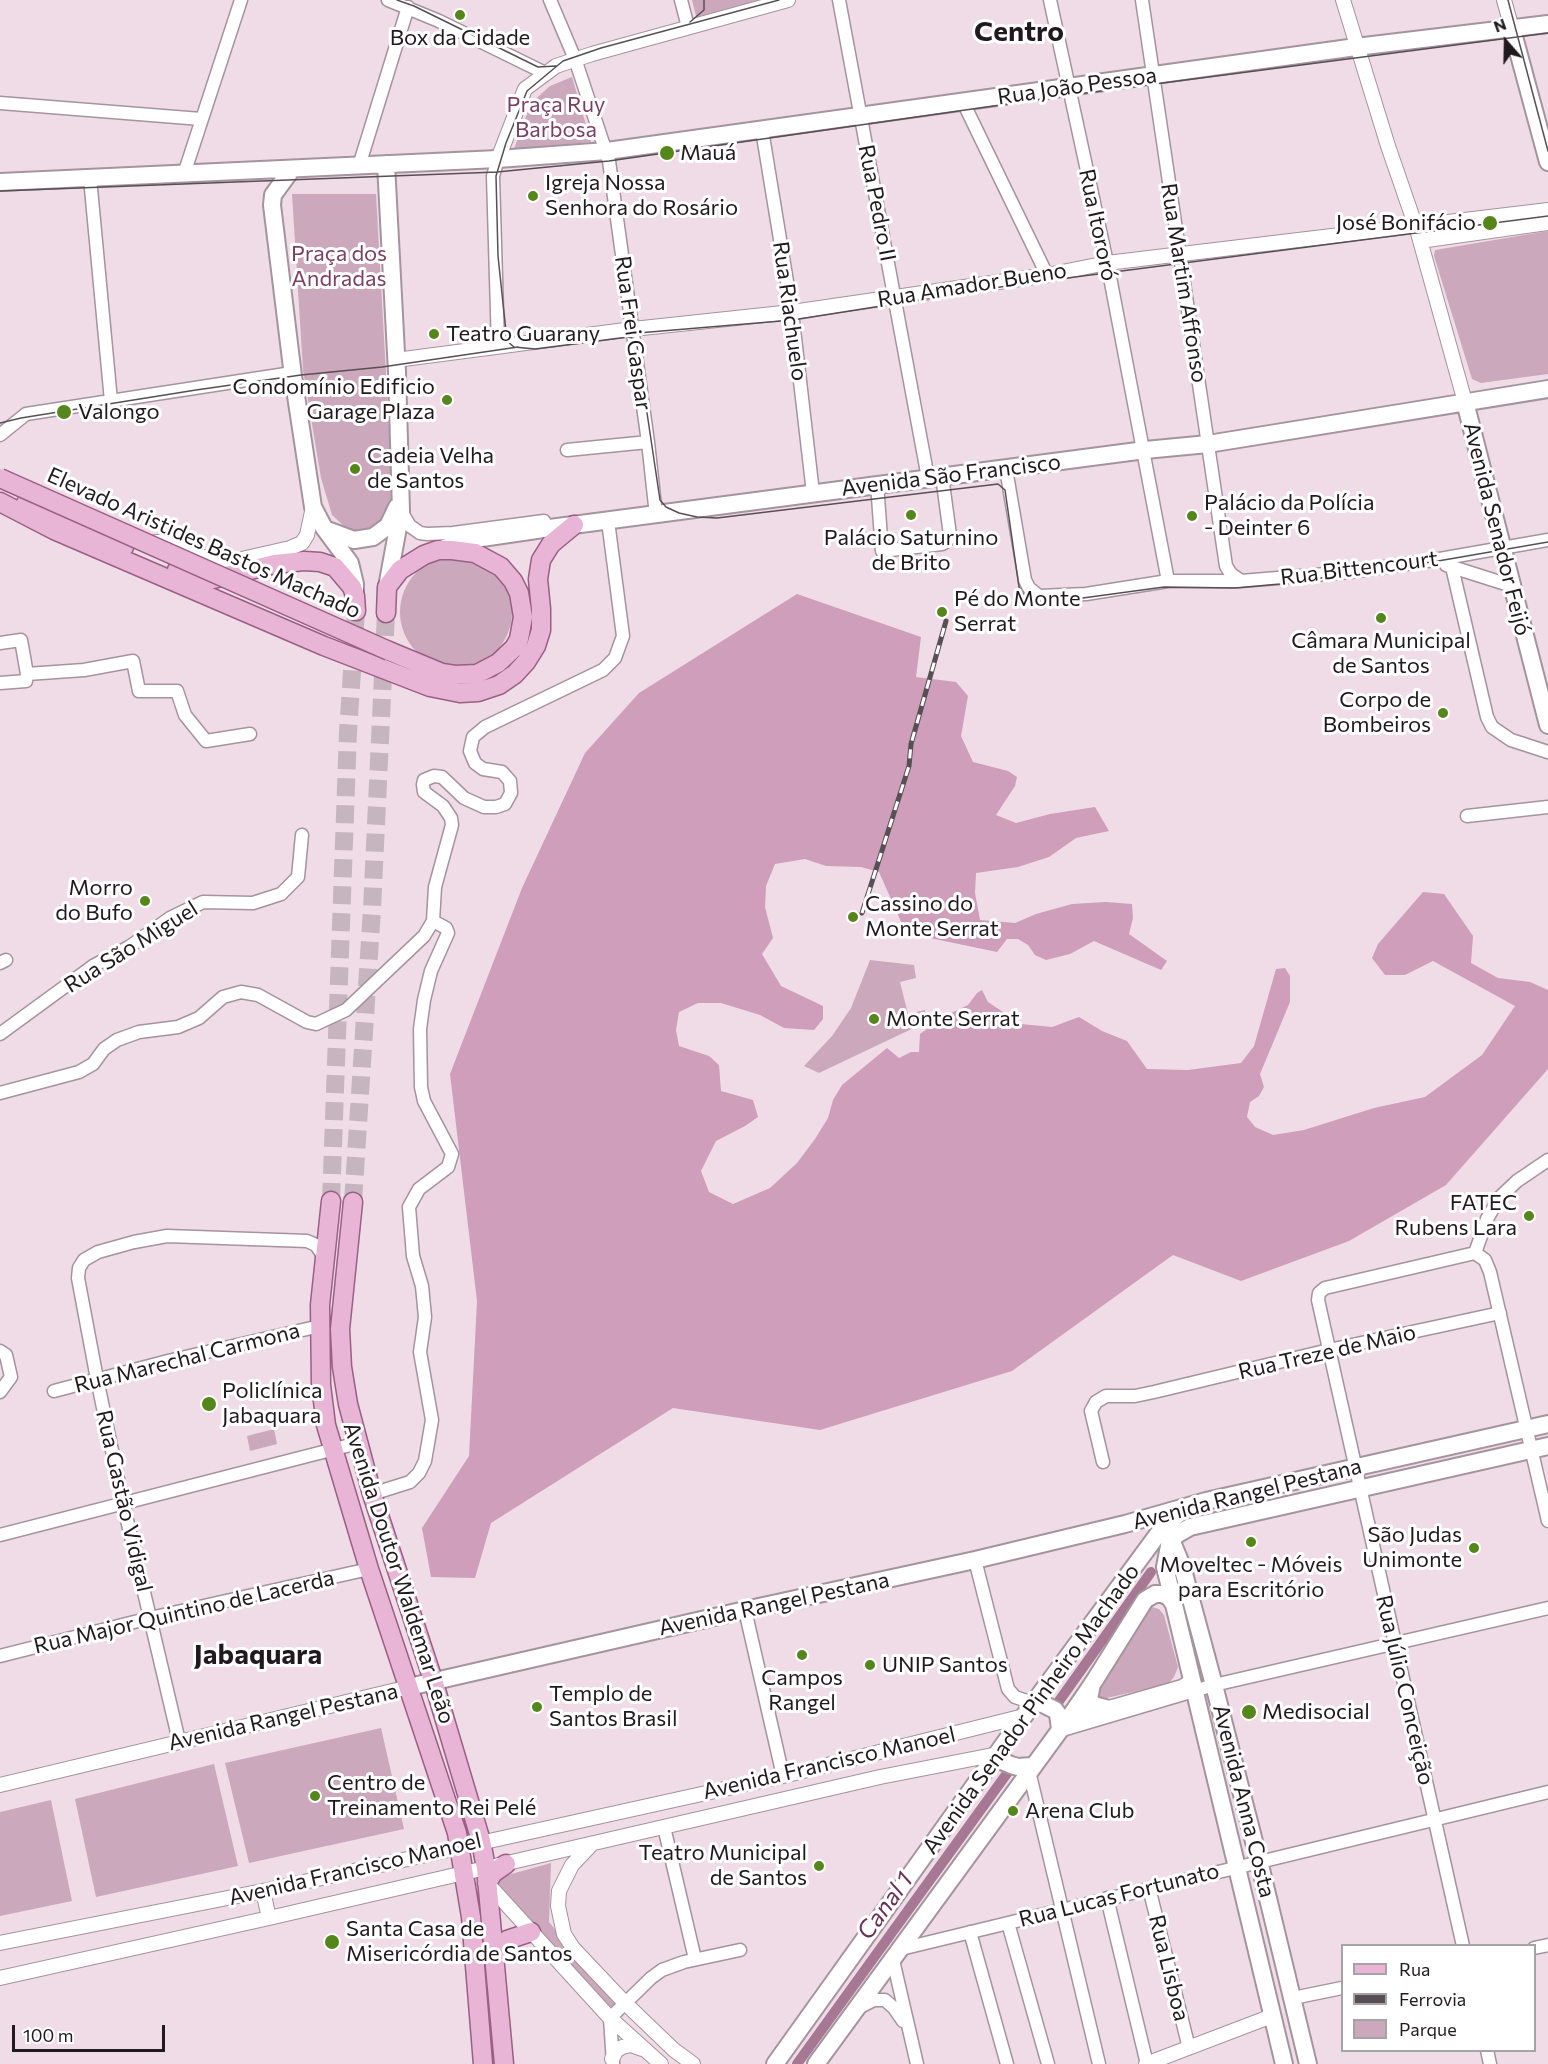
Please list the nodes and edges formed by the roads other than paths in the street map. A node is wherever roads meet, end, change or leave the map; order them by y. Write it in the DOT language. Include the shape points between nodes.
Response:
graph roads {
  1 [pos="242,0"];
  2 [pos="388,0"];
  3 [pos="550,0"];
  4 [pos="681,0"];
  5 [pos="788,0"];
  6 [pos="839,0"];
  7 [pos="1050,0"];
  8 [pos="1142,0"];
  9 [pos="1343,0"];
  10 [pos="1504,0"];
  11 [pos="408,7"];
  12 [pos="1548,24"];
  13 [pos="688,27"];
  14 [pos="1512,28"];
  15 [pos="1356,47"];
  16 [pos="575,59"];
  17 [pos="545,73"];
  18 [pos="1152,76"];
  19 [pos="1069,87"];
  20 [pos="963,102"];
  21 [pos="0,103"];
  22 [pos="861,116"];
  23 [pos="201,119"];
  24 [pos="762,130"];
  25 [pos="607,151"];
  26 [pos="498,159"];
  27 [pos="1548,162"];
  28 [pos="386,164"];
  29 [pos="359,166"];
  30 [pos="292,169"];
  31 [pos="184,174"];
  32 [pos="90,178"];
  33 [pos="0,182"];
  34 [pos="1548,210"];
  35 [pos="1548,223"];
  36 [pos="1418,234"];
  37 [pos="1180,255"];
  38 [pos="1107,263"];
  39 [pos="1047,275"];
  40 [pos="895,297"];
  41 [pos="792,312"];
  42 [pos="633,329"];
  43 [pos="498,346"];
  44 [pos="396,360"];
  45 [pos="292,373"];
  46 [pos="1548,389"];
  47 [pos="111,401"];
  48 [pos="1465,402"];
  49 [pos="0,435"];
  50 [pos="648,442"];
  51 [pos="1208,444"];
  52 [pos="567,450"];
  53 [pos="1145,450"];
  54 [pos="1006,469"];
  55 [pos="935,477"];
  56 [pos="0,478"];
  57 [pos="877,484"];
  58 [pos="0,490"];
  59 [pos="813,493"];
  60 [pos="0,502"];
  61 [pos="401,505"];
  62 [pos="313,507"];
  63 [pos="656,511"];
  64 [pos="608,521"];
  65 [pos="574,525"];
  66 [pos="324,528"];
  67 [pos="1548,540"];
  68 [pos="126,548"];
  69 [pos="1502,548"];
  70 [pos="438,550"];
  71 [pos="1434,560"];
  72 [pos="1226,566"];
  73 [pos="1452,567"];
  74 [pos="1168,580"];
  75 [pos="1241,581"];
  76 [pos="1217,582"];
  77 [pos="1512,586"];
  78 [pos="387,587"];
  79 [pos="356,604"];
  80 [pos="386,613"];
  81 [pos="0,643"];
  82 [pos="386,660"];
  83 [pos="27,674"];
  84 [pos="0,683"];
  85 [pos="1548,725"];
  86 [pos="250,734"];
  87 [pos="1548,752"];
  88 [pos="1548,807"];
  89 [pos="1467,816"];
  90 [pos="302,835"];
  91 [pos="433,921"];
  92 [pos="0,1034"];
  93 [pos="0,1093"];
  94 [pos="1548,1160"];
  95 [pos="331,1201"];
  96 [pos="353,1202"];
  97 [pos="1474,1253"];
  98 [pos="324,1257"];
  99 [pos="1500,1313"];
  100 [pos="320,1326"];
  101 [pos="1329,1350"];
  102 [pos="0,1351"];
  103 [pos="97,1379"];
  104 [pos="54,1391"];
  105 [pos="0,1392"];
  106 [pos="1548,1424"];
  107 [pos="1527,1429"];
  108 [pos="358,1443"];
  109 [pos="1540,1448"];
  110 [pos="333,1451"];
  111 [pos="1103,1462"];
  112 [pos="1355,1467"];
  113 [pos="1360,1489"];
  114 [pos="372,1494"];
  115 [pos="123,1503"];
  116 [pos="1196,1503"];
  117 [pos="1548,1521"];
  118 [pos="1125,1524"];
  119 [pos="0,1535"];
  120 [pos="1170,1538"];
  121 [pos="975,1560"];
  122 [pos="369,1569"];
  123 [pos="1173,1603"];
  124 [pos="1548,1608"];
  125 [pos="745,1610"];
  126 [pos="150,1618"];
  127 [pos="1395,1643"];
  128 [pos="0,1656"];
  129 [pos="433,1680"];
  130 [pos="1093,1683"];
  131 [pos="1214,1685"];
  132 [pos="1193,1686"];
  133 [pos="409,1687"];
  134 [pos="1105,1708"];
  135 [pos="1028,1710"];
  136 [pos="1062,1722"];
  137 [pos="179,1741"];
  138 [pos="998,1754"];
  139 [pos="1031,1769"];
  140 [pos="783,1776"];
  141 [pos="0,1785"];
  142 [pos="1548,1792"];
  143 [pos="1434,1819"];
  144 [pos="589,1820"];
  145 [pos="664,1827"];
  146 [pos="480,1841"];
  147 [pos="593,1841"];
  148 [pos="460,1842"];
  149 [pos="1259,1861"];
  150 [pos="506,1864"];
  151 [pos="1236,1867"];
  152 [pos="479,1874"];
  153 [pos="1149,1888"];
  154 [pos="263,1892"];
  155 [pos="1107,1898"];
  156 [pos="1062,1909"];
  157 [pos="268,1916"];
  158 [pos="1008,1923"];
  159 [pos="531,1932"];
  160 [pos="970,1932"];
  161 [pos="0,1943"];
  162 [pos="1463,1944"];
  163 [pos="740,1950"];
  164 [pos="494,1954"];
  165 [pos="897,1954"];
  166 [pos="696,1959"];
  167 [pos="0,1978"];
  168 [pos="1341,1988"];
  169 [pos="1293,1998"];
  170 [pos="625,2003"];
  171 [pos="857,2008"];
  172 [pos="1272,2016"];
  173 [pos="610,2018"];
  174 [pos="909,2033"];
  175 [pos="1189,2048"];
  176 [pos="646,2051"];
  177 [pos="612,2061"];
  178 [pos="483,2064"];
  179 [pos="504,2064"];
  180 [pos="661,2064"];
  181 [pos="693,2064"];
  182 [pos="775,2064"];
  183 [pos="816,2064"];
  184 [pos="916,2064"];
  185 [pos="1007,2064"];
  186 [pos="1048,2064"];
  187 [pos="1099,2064"];
  188 [pos="1147,2064"];
  189 [pos="1284,2064"];
  190 [pos="1308,2064"];
  1 -- 23 [label="street"];
  2 -- 11 [label="street"];
  3 -- 16 [label="street"];
  4 -- 13 [label="street"];
  5 -- 13 [label="street"];
  6 -- 22 [label="street, Rua Pedro II"];
  7 -- 19 [label="street, Rua Itororó"];
  8 -- 18 [label="street, Rua Martim Affonso"];
  9 -- 15 [label="street"];
  10 -- 14 [label="street"];
  11 -- 17 [label="street"];
  11 -- 29 [label="street"];
  12 -- 14 [label="main road, Rua João Pessoa"];
  13 -- 16 [label="street"];
  14 -- 15 [label="main road, Rua João Pessoa"];
  14 -- 27 [label="main road"];
  15 -- 18 [label="main road, Rua João Pessoa"];
  15 -- 36 [label="street"];
  16 -- 17 [label="street"];
  16 -- 25 [label="street"];
  17 -- 26 [label="street" via="525,89"];
  18 -- 19 [label="main road, Rua João Pessoa"];
  18 -- 37 [label="street, Rua Martim Affonso"];
  19 -- 20 [label="main road, Rua João Pessoa"];
  19 -- 38 [label="street, Rua Itororó"];
  20 -- 22 [label="main road, Rua João Pessoa"];
  20 -- 39 [label="street"];
  21 -- 23 [label="street"];
  22 -- 24 [label="main road, Rua João Pessoa"];
  22 -- 40 [label="street, Rua Pedro II"];
  23 -- 31 [label="street"];
  24 -- 25 [label="main road, Rua João Pessoa"];
  24 -- 41 [label="street, Rua Riachuelo"];
  25 -- 26 [label="main road"];
  25 -- 42 [label="street, Rua Frei Gaspar"];
  26 -- 28 [label="main road"];
  26 -- 43 [label="street" via="493,176"];
  28 -- 29 [label="main road"];
  28 -- 44 [label="main road"];
  29 -- 30 [label="main road"];
  30 -- 31 [label="main road"];
  30 -- 45 [label="main road" via="273,195 272,206"];
  31 -- 32 [label="main road"];
  32 -- 33 [label="main road"];
  32 -- 47 [label="street"];
  34 -- 36 [label="street, Rua Amador Bueno"];
  35 -- 36 [label="street"];
  36 -- 37 [label="street, Rua Amador Bueno"];
  36 -- 48 [label="street"];
  37 -- 38 [label="street, Rua Amador Bueno"];
  37 -- 51 [label="street, Rua Martim Affonso"];
  38 -- 39 [label="street, Rua Amador Bueno"];
  38 -- 53 [label="street, Rua Itororó"];
  39 -- 40 [label="street, Rua Amador Bueno"];
  40 -- 41 [label="street, Rua Amador Bueno"];
  40 -- 55 [label="street, Rua Pedro II"];
  41 -- 42 [label="street, Rua Amador Bueno"];
  41 -- 59 [label="street, Rua Riachuelo"];
  42 -- 43 [label="street, Rua Amador Bueno"];
  42 -- 50 [label="street, Rua Frei Gaspar"];
  43 -- 44 [label="street, Rua Amador Bueno"];
  44 -- 61 [label="main road"];
  45 -- 47 [label="street"];
  45 -- 62 [label="main road"];
  46 -- 48 [label="main road, Avenida São Francisco"];
  47 -- 49 [label="street" via="26,414"];
  48 -- 51 [label="main road, Avenida São Francisco"];
  48 -- 69 [label="main road, Avenida Senador Feijó"];
  50 -- 52 [label="street"];
  50 -- 63 [label="street, Rua Frei Gaspar"];
  51 -- 53 [label="main road, Avenida São Francisco"];
  51 -- 72 [label="street, Rua Martim Affonso"];
  53 -- 54 [label="main road, Avenida São Francisco"];
  53 -- 74 [label="street, Rua Itororó"];
  54 -- 55 [label="main road, Avenida São Francisco"];
  54 -- 74 [label="street, Rua Bittencourt" via="1025,580 1035,594 1086,594"];
  55 -- 57 [label="main road, Avenida São Francisco"];
  55 -- 57 [label="street, Rua Pedro II" via="951,535 942,544 882,551"];
  56 -- 82 [label="main road, Elevado Aristides Bastos Machado, bridge"];
  57 -- 59 [label="main road, Avenida São Francisco"];
  58 -- 68 [label="main road"];
  59 -- 63 [label="main road, Avenida São Francisco"];
  60 -- 82 [label="main road" via="54,530 324,646"];
  61 -- 63 [label="street, Avenida São Francisco" via="414,530 435,534"];
  61 -- 66 [label="main road" via="388,526 373,537 354,540"];
  61 -- 78 [label="main road"];
  62 -- 66 [label="main road"];
  62 -- 68 [label="street" via="305,540 298,546 233,561 218,563 171,541"];
  63 -- 64 [label="main road, Avenida São Francisco"];
  64 -- 65 [label="main road, Avenida São Francisco"];
  64 -- 91 [label="street" via="623,636 615,658 608,667 485,727 473,738 470,751 477,766 508,776 512,791 505,804 484,807 464,798 442,777 424,780 424,792 443,806 452,825 436,880"];
  65 -- 70 [label="main road, Avenida São Francisco" via="478,538"];
  65 -- 82 [label="main road" via="550,544 541,560 541,630 536,646 516,674 491,689 460,693 440,690"];
  66 -- 79 [label="main road" via="350,563"];
  67 -- 69 [label="street, Rua Bittencourt"];
  68 -- 79 [label="main road" via="203,579 275,564 320,562 335,567 351,586"];
  69 -- 71 [label="street, Rua Bittencourt"];
  69 -- 77 [label="main road, Avenida Senador Feijó"];
  70 -- 78 [label="main road" via="407,564"];
  70 -- 82 [label="main road" via="475,553 501,567 513,581 521,600 519,639 498,663 477,674 442,673"];
  71 -- 73 [label="street"];
  71 -- 75 [label="street, Rua Bittencourt"];
  72 -- 75 [label="street"];
  72 -- 76 [label="street"];
  73 -- 77 [label="street"];
  73 -- 87 [label="street" via="1492,727 1512,740"];
  74 -- 76 [label="street, Rua Bittencourt"];
  75 -- 76 [label="street, Rua Bittencourt"];
  77 -- 85 [label="main road, Avenida Senador Feijó"];
  78 -- 80 [label="main road"];
  81 -- 83 [label="street" via="21,640"];
  83 -- 84 [label="street" via="26,681"];
  83 -- 86 [label="street" via="134,661 139,692 177,691 185,715 206,741"];
  88 -- 89 [label="street"];
  90 -- 92 [label="street, Rua São Miguel" via="298,877 281,894 253,903 203,902 170,918 93,966"];
  91 -- 93 [label="street" via="424,936 346,1010 328,1020 307,1022 258,995 241,992 223,997 199,1018 178,1027 140,1032 117,1040 80,1072"];
  91 -- 114 [label="street" via="448,933 431,971 424,1000 421,1087 424,1101 452,1154 448,1167 419,1189 409,1207 413,1256 422,1286 425,1317 420,1352 432,1420 419,1473 410,1482"];
  94 -- 97 [label="street" via="1517,1180 1499,1198"];
  95 -- 98 [label="main road, Avenida Doutor Waldemar Leão"];
  96 -- 108 [label="main road, Avenida Doutor Waldemar Leão" via="340,1329 342,1367"];
  97 -- 99 [label="street" via="1489,1267"];
  97 -- 101 [label="street, Rua Júlio Conceição" via="1325,1288 1318,1300"];
  98 -- 100 [label="main road, Avenida Doutor Waldemar Leão"];
  98 -- 103 [label="street, Rua Gastão Vidigal" via="308,1241 167,1236 98,1252 84,1260 78,1278"];
  99 -- 101 [label="street, Rua Treze de Maio"];
  99 -- 107 [label="street"];
  100 -- 103 [label="street, Rua Marechal Carmona"];
  100 -- 110 [label="main road, Avenida Doutor Waldemar Leão" via="322,1396"];
  101 -- 111 [label="street, Rua Treze de Maio" via="1135,1396 1106,1396 1091,1411"];
  101 -- 112 [label="street, Rua Júlio Conceição"];
  102 -- 105 [label="street" via="6,1355 11,1377"];
  103 -- 104 [label="street, Rua Marechal Carmona"];
  103 -- 115 [label="street, Rua Gastão Vidigal"];
  106 -- 107 [label="main road, Avenida Rangel Pestana"];
  107 -- 109 [label="street"];
  107 -- 112 [label="main road, Avenida Rangel Pestana"];
  108 -- 110 [label="street"];
  108 -- 114 [label="main road, Avenida Doutor Waldemar Leão"];
  109 -- 113 [label="main road, Avenida Rangel Pestana"];
  109 -- 117 [label="street"];
  110 -- 115 [label="street"];
  110 -- 122 [label="main road, Avenida Doutor Waldemar Leão"];
  112 -- 113 [label="street, Rua Júlio Conceição"];
  112 -- 116 [label="main road, Avenida Rangel Pestana"];
  113 -- 120 [label="main road, Avenida Rangel Pestana"];
  113 -- 127 [label="street, Rua Júlio Conceição"];
  114 -- 129 [label="main road, Avenida Doutor Waldemar Leão"];
  115 -- 119 [label="street"];
  115 -- 126 [label="street, Rua Gastão Vidigal"];
  116 -- 118 [label="main road, Avenida Rangel Pestana"];
  116 -- 120 [label="main road, Avenida Senador Pinheiro Machado" via="1179,1512"];
  118 -- 120 [label="main road" via="1147,1525"];
  118 -- 121 [label="main road, Avenida Rangel Pestana"];
  120 -- 123 [label="main road, Avenida Anna Costa" via="1165,1567"];
  120 -- 131 [label="main road, Avenida Anna Costa" via="1182,1566"];
  120 -- 135 [label="main road, Avenida Senador Pinheiro Machado" via="1150,1545"];
  121 -- 125 [label="main road, Avenida Rangel Pestana"];
  121 -- 135 [label="street" via="1008,1689"];
  122 -- 126 [label="street, Rua Major Quintino de Lacerda"];
  122 -- 133 [label="main road, Avenida Doutor Waldemar Leão"];
  123 -- 130 [label="main road, Avenida Senador Pinheiro Machado" via="1162,1594 1148,1597"];
  123 -- 132 [label="main road, Avenida Anna Costa"];
  124 -- 127 [label="street"];
  125 -- 129 [label="main road, Avenida Rangel Pestana"];
  125 -- 140 [label="street"];
  126 -- 128 [label="street, Rua Major Quintino de Lacerda"];
  126 -- 137 [label="street, Rua Gastão Vidigal"];
  127 -- 131 [label="street"];
  127 -- 143 [label="street, Rua Júlio Conceição"];
  129 -- 133 [label="main road, Avenida Rangel Pestana"];
  129 -- 146 [label="main road, Avenida Doutor Waldemar Leão"];
  130 -- 134 [label="main road" via="1089,1699"];
  130 -- 136 [label="main road, Avenida Senador Pinheiro Machado"];
  131 -- 132 [label="street"];
  131 -- 149 [label="main road, Avenida Anna Costa"];
  132 -- 134 [label="street"];
  132 -- 136 [label="street"];
  132 -- 151 [label="main road, Avenida Anna Costa"];
  133 -- 137 [label="street, Avenida Rangel Pestana"];
  133 -- 148 [label="main road, Avenida Doutor Waldemar Leão"];
  134 -- 136 [label="street"];
  135 -- 136 [label="main road" via="1050,1707"];
  135 -- 138 [label="main road, Avenida Senador Pinheiro Machado"];
  135 -- 140 [label="street, Avenida Francisco Manoel"];
  136 -- 139 [label="main road, Avenida Senador Pinheiro Machado"];
  137 -- 141 [label="street, Avenida Rangel Pestana"];
  138 -- 139 [label="main road" via="1004,1762"];
  138 -- 145 [label="street, Avenida Francisco Manoel"];
  138 -- 182 [label="main road, Avenida Senador Pinheiro Machado"];
  139 -- 156 [label="street"];
  139 -- 165 [label="main road, Avenida Senador Pinheiro Machado"];
  140 -- 144 [label="street, Avenida Francisco Manoel"];
  142 -- 143 [label="street, Rua Lucas Fortunato"];
  143 -- 149 [label="street, Rua Lucas Fortunato"];
  143 -- 162 [label="street, Rua Júlio Conceição"];
  144 -- 146 [label="street, Avenida Francisco Manoel"];
  144 -- 147 [label="street"];
  145 -- 147 [label="street, Avenida Francisco Manoel"];
  145 -- 166 [label="street"];
  146 -- 148 [label="street, Avenida Francisco Manoel"];
  146 -- 152 [label="main road, Avenida Doutor Waldemar Leão"];
  147 -- 150 [label="street, Avenida Francisco Manoel"];
  147 -- 170 [label="street" via="572,1865 559,1891 561,1924 573,1948"];
  148 -- 152 [label="main road, Avenida Doutor Waldemar Leão"];
  148 -- 154 [label="street, Avenida Francisco Manoel"];
  149 -- 151 [label="street, Rua Lucas Fortunato"];
  149 -- 169 [label="main road, Avenida Anna Costa"];
  150 -- 152 [label="main road"];
  151 -- 153 [label="street, Rua Lucas Fortunato"];
  151 -- 172 [label="main road, Avenida Anna Costa"];
  152 -- 157 [label="street, Avenida Francisco Manoel"];
  152 -- 159 [label="street"];
  152 -- 164 [label="main road"];
  152 -- 178 [label="main road" via="471,1917"];
  153 -- 155 [label="street, Rua Lucas Fortunato"];
  153 -- 175 [label="street, Rua Lisboa"];
  154 -- 157 [label="street"];
  154 -- 161 [label="street, Avenida Francisco Manoel"];
  155 -- 156 [label="street, Rua Lucas Fortunato"];
  155 -- 188 [label="street"];
  156 -- 158 [label="street, Rua Lucas Fortunato"];
  156 -- 187 [label="street"];
  157 -- 167 [label="street, Avenida Francisco Manoel"];
  158 -- 160 [label="street, Rua Lucas Fortunato"];
  158 -- 186 [label="street"];
  159 -- 164 [label="main road" via="507,1940"];
  159 -- 173 [label="street"];
  160 -- 165 [label="street, Rua Lucas Fortunato"];
  160 -- 185 [label="street"];
  163 -- 166 [label="street"];
  164 -- 179 [label="main road"];
  165 -- 171 [label="main road, Avenida Senador Pinheiro Machado"];
  165 -- 174 [label="street"];
  166 -- 170 [label="street" via="657,1973"];
  168 -- 169 [label="street"];
  169 -- 190 [label="main road, Avenida Anna Costa"];
  170 -- 173 [label="street"];
  170 -- 181 [label="street"];
  171 -- 174 [label="street" via="874,2000 885,2000"];
  171 -- 183 [label="main road, Avenida Senador Pinheiro Machado"];
  172 -- 175 [label="street"];
  172 -- 189 [label="main road, Avenida Anna Costa"];
  173 -- 176 [label="street"];
  173 -- 177 [label="street"];
  174 -- 184 [label="street"];
  175 -- 188 [label="street"];
  176 -- 177 [label="street" via="626,2046 619,2049"];
  176 -- 180 [label="street"];
}
